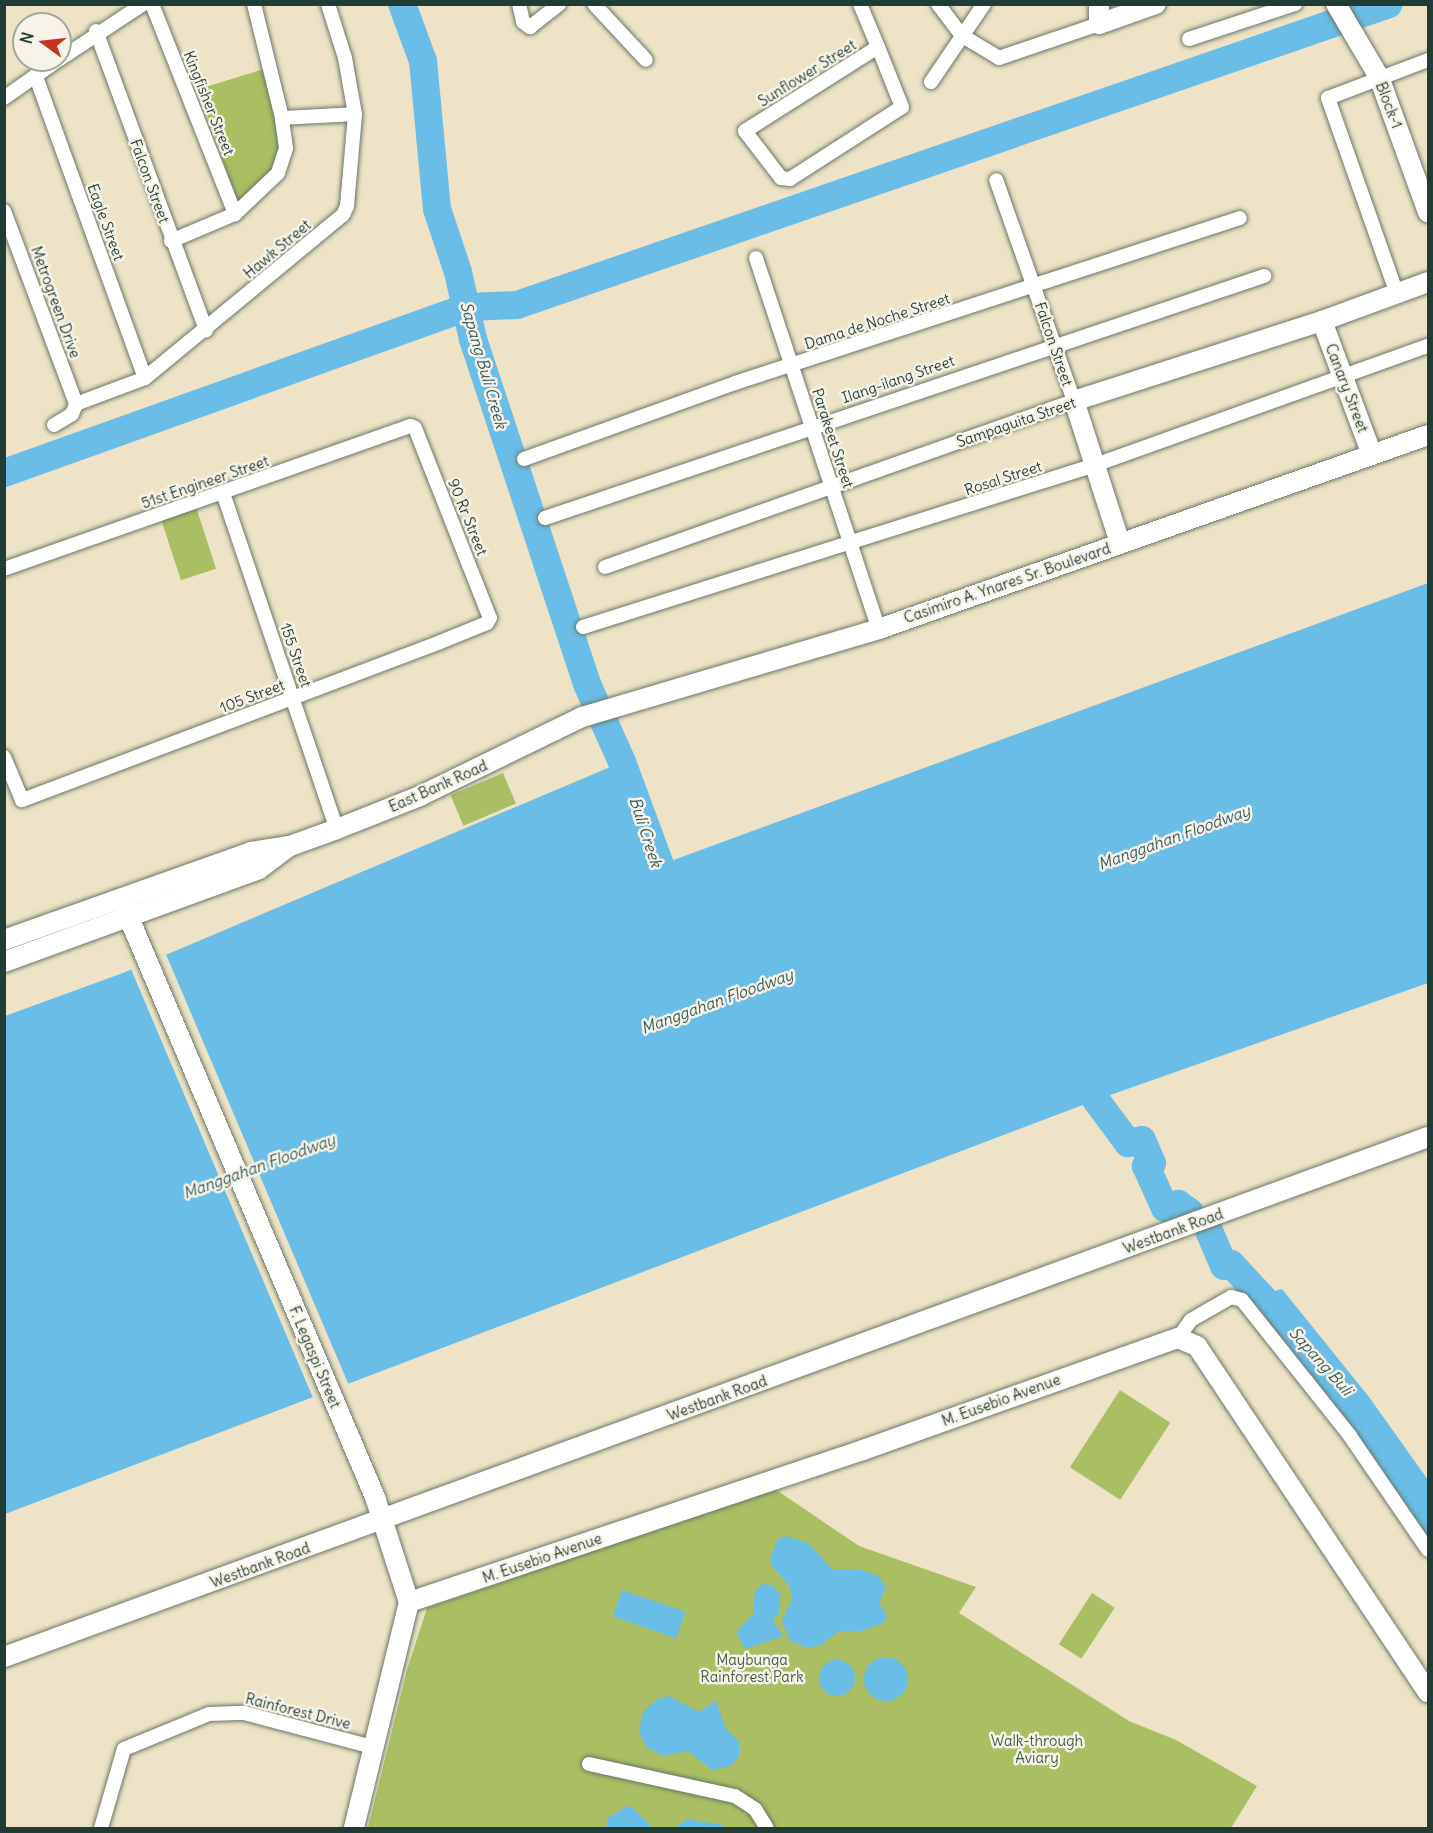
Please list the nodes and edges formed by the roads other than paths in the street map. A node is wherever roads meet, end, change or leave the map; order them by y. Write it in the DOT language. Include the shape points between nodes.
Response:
graph roads {
  1 [pos="142,4"];
  2 [pos="152,4"];
  3 [pos="254,4"];
  4 [pos="328,4"];
  5 [pos="519,4"];
  6 [pos="559,4"];
  7 [pos="594,4"];
  8 [pos="860,4"];
  9 [pos="938,4"];
  10 [pos="984,4"];
  11 [pos="1156,4"];
  12 [pos="1295,4"];
  13 [pos="1099,14"];
  14 [pos="1343,18"];
  15 [pos="96,31"];
  16 [pos="962,34"];
  17 [pos="1189,39"];
  18 [pos="878,47"];
  19 [pos="72,49"];
  20 [pos="646,60"];
  21 [pos="1428,60"];
  22 [pos="42,72"];
  23 [pos="36,77"];
  24 [pos="1379,77"];
  25 [pos="931,82"];
  26 [pos="4,98"];
  27 [pos="355,114"];
  28 [pos="282,118"];
  29 [pos="996,180"];
  30 [pos="4,211"];
  31 [pos="1428,212"];
  32 [pos="236,214"];
  33 [pos="1240,218"];
  34 [pos="171,241"];
  35 [pos="756,258"];
  36 [pos="1264,276"];
  37 [pos="1428,282"];
  38 [pos="1034,288"];
  39 [pos="1397,294"];
  40 [pos="1322,321"];
  41 [pos="206,330"];
  42 [pos="1053,344"];
  43 [pos="1428,346"];
  44 [pos="792,366"];
  45 [pos="1343,376"];
  46 [pos="145,378"];
  47 [pos="1074,401"];
  48 [pos="76,404"];
  49 [pos="54,425"];
  50 [pos="812,425"];
  51 [pos="415,428"];
  52 [pos="1428,435"];
  53 [pos="1372,455"];
  54 [pos="524,459"];
  55 [pos="1095,465"];
  56 [pos="832,487"];
  57 [pos="223,493"];
  58 [pos="545,518"];
  59 [pos="1120,543"];
  60 [pos="851,544"];
  61 [pos="605,567"];
  62 [pos="4,569"];
  63 [pos="490,618"];
  64 [pos="583,627"];
  65 [pos="879,628"];
  66 [pos="293,698"];
  67 [pos="582,717"];
  68 [pos="4,757"];
  69 [pos="337,829"];
  70 [pos="125,908"];
  71 [pos="4,940"];
  72 [pos="4,962"];
  73 [pos="1428,1137"];
  74 [pos="1178,1338"];
  75 [pos="383,1521"];
  76 [pos="1428,1550"];
  77 [pos="409,1602"];
  78 [pos="4,1657"];
  79 [pos="1428,1692"];
  80 [pos="373,1747"];
  81 [pos="589,1764"];
  82 [pos="101,1828"];
  83 [pos="354,1828"];
  84 [pos="767,1828"];
  1 -- 15 [label="street"];
  2 -- 32 [label="street, Kingfisher Street"];
  3 -- 28 [label="street"];
  4 -- 27 [label="street, Hawk Street" via="345,58"];
  5 -- 6 [label="street" via="523,22 530,27"];
  7 -- 20 [label="street"];
  8 -- 18 [label="street"];
  9 -- 16 [label="street"];
  10 -- 16 [label="street"];
  11 -- 13 [label="street"];
  12 -- 17 [label="street"];
  13 -- 16 [label="street" via="999,58"];
  14 -- 24 [label="street, Block-1"];
  15 -- 19 [label="street"];
  15 -- 34 [label="street, Falcon Street"];
  16 -- 25 [label="street"];
  18 -- 18 [label="street, Sunflower Street" via="745,131 781,178 790,179 902,107"];
  21 -- 24 [label="street"];
  22 -- 23 [label="street"];
  23 -- 26 [label="street"];
  23 -- 46 [label="street, Eagle Street"];
  24 -- 31 [label="street, Block-1"];
  24 -- 39 [label="street" via="1328,98"];
  27 -- 28 [label="street"];
  27 -- 41 [label="street, Hawk Street" via="343,215"];
  28 -- 32 [label="street" via="286,148 278,173"];
  29 -- 38 [label="street, Falcon Street"];
  30 -- 48 [label="street, Metrogreen Drive"];
  32 -- 34 [label="street"];
  33 -- 38 [label="street, Dama de Noche Street"];
  34 -- 41 [label="street, Falcon Street"];
  35 -- 44 [label="street, Parakeet Street"];
  36 -- 42 [label="street, Ilang-ilang Street"];
  37 -- 39 [label="street, Sampaguita Street"];
  38 -- 42 [label="street, Falcon Street"];
  38 -- 44 [label="street, Dama de Noche Street"];
  39 -- 40 [label="street, Sampaguita Street"];
  40 -- 45 [label="street, Canary Street"];
  40 -- 47 [label="street, Sampaguita Street"];
  41 -- 46 [label="street, Hawk Street"];
  42 -- 47 [label="street, Falcon Street"];
  42 -- 50 [label="street, Ilang-ilang Street"];
  43 -- 45 [label="street, Rosal Street"];
  44 -- 50 [label="street, Parakeet Street"];
  44 -- 54 [label="street, Dama de Noche Street"];
  45 -- 53 [label="street, Canary Street"];
  45 -- 55 [label="street, Rosal Street"];
  46 -- 48 [label="street, Hawk Street"];
  47 -- 55 [label="street, Falcon Street"];
  47 -- 56 [label="street, Sampaguita Street"];
  48 -- 49 [label="street, Hawk Street" via="72,414"];
  50 -- 56 [label="street, Parakeet Street"];
  50 -- 58 [label="street, Ilang-ilang Street"];
  51 -- 57 [label="street, 51st Engineer Street" via="407,426"];
  51 -- 63 [label="street, 90 Rr Street"];
  52 -- 53 [label="street, Casimiro A. Ynares Sr. Boulevard"];
  53 -- 59 [label="street, Casimiro A. Ynares Sr. Boulevard"];
  55 -- 59 [label="street, Falcon Street"];
  55 -- 60 [label="street, Rosal Street"];
  56 -- 60 [label="street, Parakeet Street"];
  56 -- 61 [label="street, Sampaguita Street"];
  57 -- 62 [label="street, 51st Engineer Street"];
  57 -- 66 [label="street, 155 Street"];
  59 -- 65 [label="street, Casimiro A. Ynares Sr. Boulevard"];
  60 -- 64 [label="street, Rosal Street"];
  60 -- 65 [label="street, Parakeet Street"];
  63 -- 66 [label="street, 105 Street" via="487,623 438,643"];
  65 -- 67 [label="street, Casimiro A. Ynares Sr. Boulevard"];
  66 -- 68 [label="street, 105 Street" via="22,800"];
  66 -- 69 [label="street, 155 Street"];
  67 -- 69 [label="street, East Bank Road" via="420,796"];
  69 -- 70 [label="street, East Bank Road" via="290,846 251,852"];
  70 -- 71 [label="street, East Bank Road"];
  70 -- 72 [label="street, East Bank Road"];
  70 -- 75 [label="street, F. Legaspi Street"];
  73 -- 75 [label="street, Westbank Road"];
  74 -- 76 [label="street" via="1191,1320 1231,1297 1242,1300 1350,1436"];
  74 -- 77 [label="street, M. Eusebio Avenue" via="863,1450"];
  74 -- 79 [label="street" via="1197,1346"];
  75 -- 77 [label="street, F. Legaspi Street"];
  75 -- 78 [label="street, Westbank Road"];
  77 -- 80 [label="street"];
  80 -- 82 [label="street, Rainforest Drive" via="244,1713 209,1714 124,1749"];
  80 -- 83 [label="street"];
  81 -- 84 [label="street" via="735,1796 755,1809"];
}
